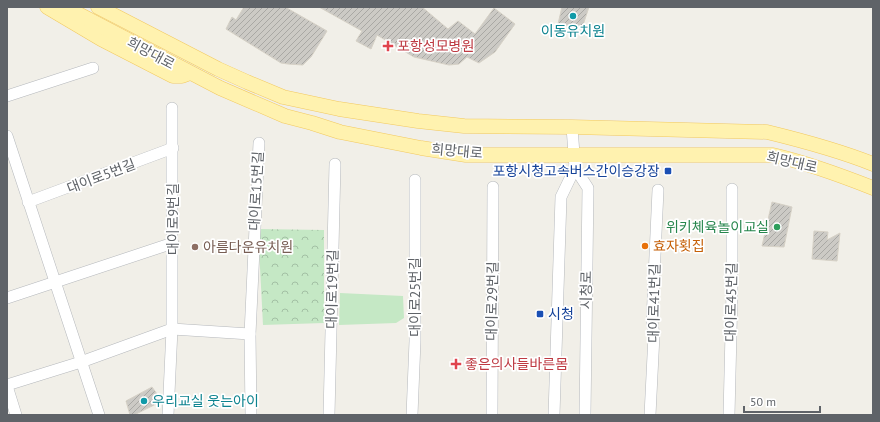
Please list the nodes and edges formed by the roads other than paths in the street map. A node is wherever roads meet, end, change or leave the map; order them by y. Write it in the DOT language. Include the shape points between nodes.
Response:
graph roads {
  1 [pos="47,7"];
  2 [pos="65,7"];
  3 [pos="98,7"];
  4 [pos="118,7"];
  5 [pos="199,59"];
  6 [pos="93,68"];
  7 [pos="190,73"];
  8 [pos="7,96"];
  9 [pos="172,108"];
  10 [pos="572,127"];
  11 [pos="7,136"];
  12 [pos="258,143"];
  13 [pos="172,148"];
  14 [pos="573,154"];
  15 [pos="335,164"];
  16 [pos="873,164"];
  17 [pos="574,168"];
  18 [pos="415,180"];
  19 [pos="493,187"];
  20 [pos="873,188"];
  21 [pos="732,189"];
  22 [pos="658,190"];
  23 [pos="28,202"];
  24 [pos="173,243"];
  25 [pos="56,283"];
  26 [pos="7,298"];
  27 [pos="172,329"];
  28 [pos="250,334"];
  29 [pos="81,362"];
  30 [pos="7,386"];
  31 [pos="16,415"];
  32 [pos="99,415"];
  33 [pos="168,415"];
  34 [pos="251,415"];
  35 [pos="329,415"];
  36 [pos="412,415"];
  37 [pos="492,415"];
  38 [pos="554,415"];
  39 [pos="585,415"];
  40 [pos="650,415"];
  41 [pos="729,415"];
  1 -- 7 [label="main road" via="100,39 173,76"];
  2 -- 7 [label="main road, 희망대로"];
  3 -- 5 [label="main road, 희망대로"];
  4 -- 5 [label="main road" via="183,42"];
  5 -- 10 [label="main road, 희망대로" via="283,97 339,109 464,126"];
  6 -- 8 [label="street"];
  7 -- 14 [label="main road, 희망대로" via="249,102 285,116 340,132 466,154"];
  9 -- 13 [label="street, 대이로9번길"];
  10 -- 14 [label="street, 시청로"];
  10 -- 16 [label="main road, 희망대로" via="767,132 838,151"];
  11 -- 23 [label="street"];
  12 -- 28 [label="street, 대이로15번길"];
  13 -- 23 [label="street, 대이로5번길"];
  13 -- 24 [label="street, 대이로9번길"];
  14 -- 17 [label="street, 시청로"];
  14 -- 20 [label="main road, 희망대로" via="773,155 836,173"];
  15 -- 35 [label="street, 대이로19번길"];
  17 -- 38 [label="street, 시청로" via="561,197"];
  17 -- 39 [label="street, 시청로" via="588,188"];
  18 -- 36 [label="street, 대이로25번길" via="415,341"];
  19 -- 37 [label="street, 대이로29번길"];
  21 -- 41 [label="street, 대이로45번길"];
  22 -- 40 [label="street, 대이로41번길"];
  23 -- 25 [label="street"];
  24 -- 25 [label="street"];
  24 -- 27 [label="street, 대이로9번길"];
  25 -- 26 [label="street"];
  25 -- 29 [label="street"];
  27 -- 28 [label="street"];
  27 -- 29 [label="street"];
  27 -- 33 [label="street, 대이로9번길"];
  28 -- 34 [label="street, 대이로15번길"];
  29 -- 30 [label="street"];
  29 -- 32 [label="street"];
  30 -- 31 [label="street"];
}
